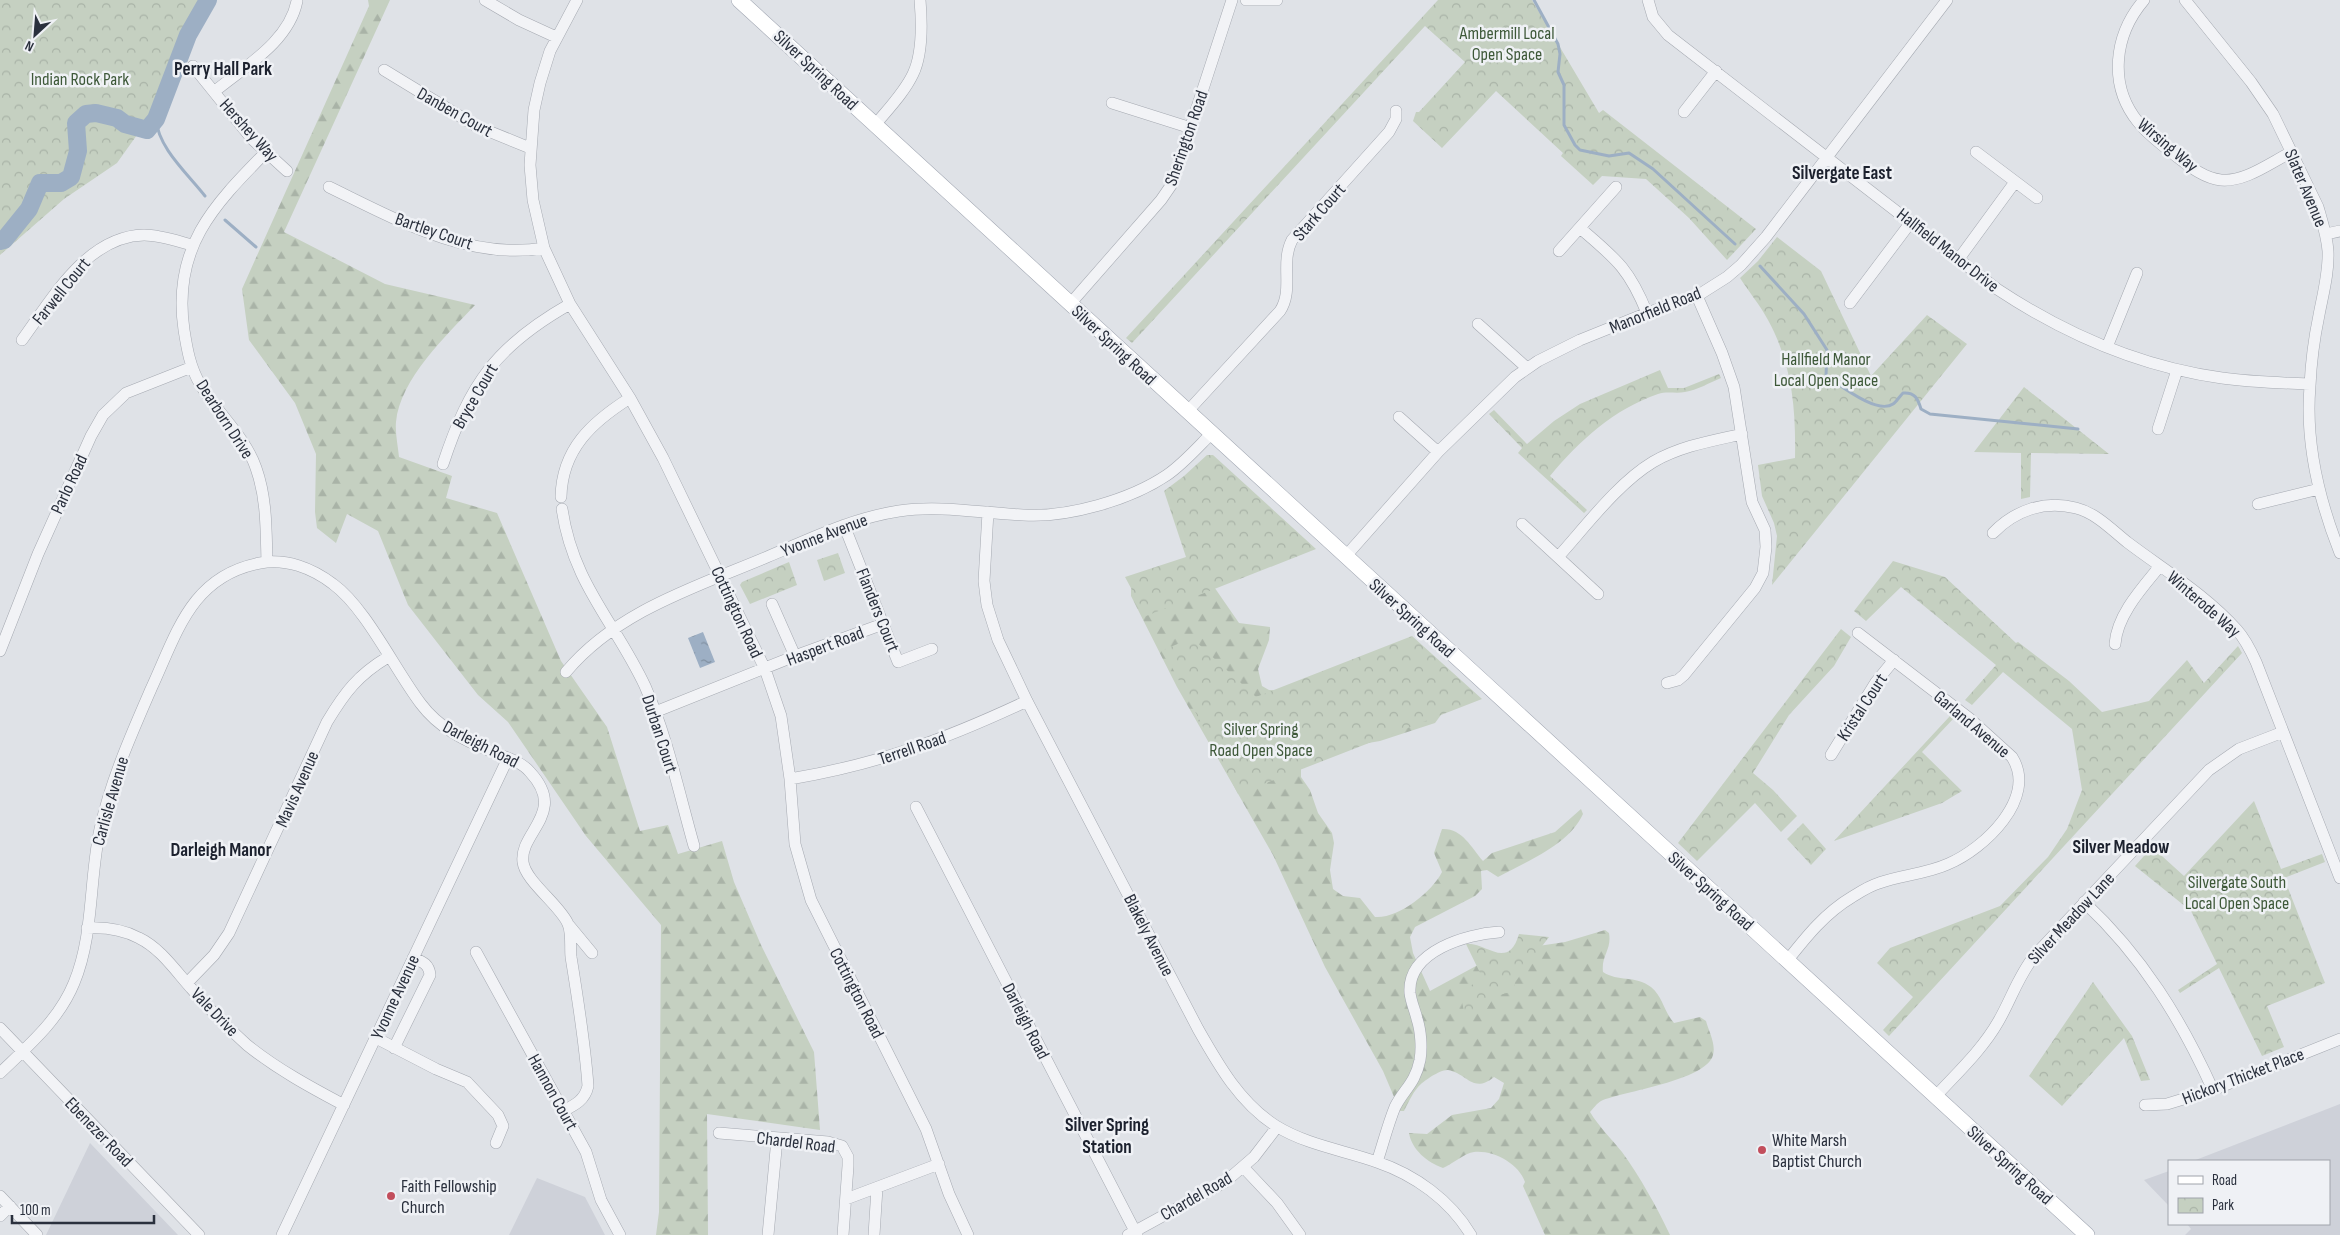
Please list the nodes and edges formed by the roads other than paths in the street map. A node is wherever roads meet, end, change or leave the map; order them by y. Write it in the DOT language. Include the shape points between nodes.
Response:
graph roads {
  1 [pos="485,0"];
  2 [pos="577,0"];
  3 [pos="739,0"];
  4 [pos="920,0"];
  5 [pos="1232,0"];
  6 [pos="1246,0"];
  7 [pos="1277,0"];
  8 [pos="1648,0"];
  9 [pos="1947,0"];
  10 [pos="2144,0"];
  11 [pos="2185,0"];
  12 [pos="297,1"];
  13 [pos="556,36"];
  14 [pos="193,66"];
  15 [pos="384,70"];
  16 [pos="1716,71"];
  17 [pos="214,92"];
  18 [pos="1112,102"];
  19 [pos="1396,111"];
  20 [pos="1684,112"];
  21 [pos="875,125"];
  22 [pos="1190,128"];
  23 [pos="530,148"];
  24 [pos="1976,152"];
  25 [pos="2292,152"];
  26 [pos="266,153"];
  27 [pos="1826,156"];
  28 [pos="286,171"];
  29 [pos="2015,182"];
  30 [pos="330,187"];
  31 [pos="1616,187"];
  32 [pos="2037,198"];
  33 [pos="1911,222"];
  34 [pos="1580,228"];
  35 [pos="2340,231"];
  36 [pos="2326,234"];
  37 [pos="192,245"];
  38 [pos="544,248"];
  39 [pos="1559,251"];
  40 [pos="1958,260"];
  41 [pos="2137,273"];
  42 [pos="1697,296"];
  43 [pos="1850,303"];
  44 [pos="570,304"];
  45 [pos="1070,304"];
  46 [pos="1647,313"];
  47 [pos="1478,324"];
  48 [pos="22,340"];
  49 [pos="2107,348"];
  50 [pos="192,367"];
  51 [pos="1526,368"];
  52 [pos="2177,370"];
  53 [pos="2310,384"];
  54 [pos="630,398"];
  55 [pos="1187,412"];
  56 [pos="1400,417"];
  57 [pos="2158,429"];
  58 [pos="1211,434"];
  59 [pos="1742,434"];
  60 [pos="1438,452"];
  61 [pos="443,464"];
  62 [pos="2319,490"];
  63 [pos="2258,504"];
  64 [pos="988,512"];
  65 [pos="1522,524"];
  66 [pos="844,525"];
  67 [pos="1993,533"];
  68 [pos="2340,553"];
  69 [pos="1345,557"];
  70 [pos="1558,557"];
  71 [pos="267,562"];
  72 [pos="2160,566"];
  73 [pos="721,577"];
  74 [pos="1598,594"];
  75 [pos="772,604"];
  76 [pos="883,624"];
  77 [pos="612,630"];
  78 [pos="1858,633"];
  79 [pos="2115,644"];
  80 [pos="932,649"];
  81 [pos="0,650"];
  82 [pos="795,656"];
  83 [pos="388,657"];
  84 [pos="1894,660"];
  85 [pos="765,669"];
  86 [pos="566,672"];
  87 [pos="1667,683"];
  88 [pos="1027,701"];
  89 [pos="655,712"];
  90 [pos="2283,732"];
  91 [pos="1831,754"];
  92 [pos="508,758"];
  93 [pos="790,779"];
  94 [pos="916,807"];
  95 [pos="694,846"];
  96 [pos="2337,862"];
  97 [pos="2340,878"];
  98 [pos="2084,902"];
  99 [pos="568,924"];
  100 [pos="87,928"];
  101 [pos="1499,932"];
  102 [pos="476,952"];
  103 [pos="592,954"];
  104 [pos="413,958"];
  105 [pos="1787,961"];
  106 [pos="187,984"];
  107 [pos="0,1028"];
  108 [pos="376,1038"];
  109 [pos="2340,1038"];
  110 [pos="394,1048"];
  111 [pos="23,1052"];
  112 [pos="0,1073"];
  113 [pos="2214,1090"];
  114 [pos="1936,1096"];
  115 [pos="344,1105"];
  116 [pos="2145,1105"];
  117 [pos="563,1111"];
  118 [pos="1277,1126"];
  119 [pos="719,1133"];
  120 [pos="777,1138"];
  121 [pos="496,1142"];
  122 [pos="1378,1162"];
  123 [pos="939,1164"];
  124 [pos="1244,1168"];
  125 [pos="877,1188"];
  126 [pos="0,1196"];
  127 [pos="846,1199"];
  128 [pos="10,1206"];
  129 [pos="0,1216"];
  130 [pos="1133,1234"];
  131 [pos="37,1235"];
  132 [pos="199,1235"];
  133 [pos="282,1235"];
  134 [pos="620,1235"];
  135 [pos="768,1235"];
  136 [pos="843,1235"];
  137 [pos="874,1235"];
  138 [pos="968,1235"];
  139 [pos="1300,1235"];
  140 [pos="1471,1235"];
  141 [pos="2087,1235"];
  1 -- 13 [label="street" via="524,23"];
  2 -- 13 [label="street, Cottington Road"];
  3 -- 21 [label="main road, Silver Spring Road"];
  4 -- 21 [label="street" via="920,43 915,68 902,91"];
  5 -- 22 [label="street, Sherington Road"];
  6 -- 7 [label="street"];
  8 -- 16 [label="street, Hallfield Manor Drive" via="1659,25"];
  9 -- 27 [label="street, Manorfield Road"];
  10 -- 25 [label="street, Wirsing Way" via="2126,27 2118,70 2126,103 2144,130 2193,169 2214,179 2240,178"];
  11 -- 25 [label="street, Slater Avenue" via="2251,82 2273,114"];
  12 -- 17 [label="street" via="292,19 283,32"];
  13 -- 23 [label="street, Cottington Road" via="538,90"];
  14 -- 17 [label="street, Hershey Way"];
  15 -- 23 [label="street, Danben Court" via="476,126"];
  16 -- 20 [label="street"];
  16 -- 27 [label="street, Hallfield Manor Drive"];
  17 -- 26 [label="street, Hershey Way"];
  18 -- 22 [label="street"];
  19 -- 55 [label="street, Stark Court" via="1396,119 1389,132 1292,240 1286,262 1286,298 1280,311"];
  21 -- 45 [label="main road, Silver Spring Road"];
  22 -- 45 [label="street, Sherington Road" via="1168,192"];
  23 -- 38 [label="street, Cottington Road" via="533,200"];
  24 -- 29 [label="street"];
  25 -- 36 [label="street, Slater Avenue" via="2318,207"];
  26 -- 28 [label="street, Hershey Way"];
  26 -- 37 [label="street, Dearborn Drive" via="215,207"];
  27 -- 33 [label="street, Hallfield Manor Drive"];
  27 -- 42 [label="street, Manorfield Road" via="1753,252 1727,277"];
  29 -- 32 [label="street"];
  29 -- 40 [label="street"];
  30 -- 38 [label="street, Bartley Court" via="414,226 463,243 490,250"];
  31 -- 34 [label="street"];
  33 -- 40 [label="street, Hallfield Manor Drive"];
  33 -- 43 [label="street"];
  34 -- 39 [label="street"];
  34 -- 46 [label="street" via="1628,272"];
  35 -- 36 [label="street"];
  36 -- 53 [label="street, Slater Avenue" via="2327,271 2314,340"];
  37 -- 48 [label="street, Farwell Court" via="144,235 130,236 95,251 70,277"];
  37 -- 50 [label="street, Dearborn Drive" via="182,306"];
  38 -- 44 [label="street, Cottington Road"];
  40 -- 49 [label="street, Hallfield Manor Drive" via="2022,305"];
  41 -- 49 [label="street"];
  42 -- 46 [label="street, Manorfield Road"];
  42 -- 59 [label="street" via="1729,371"];
  44 -- 54 [label="street, Cottington Road"];
  44 -- 61 [label="street, Bryce Court" via="526,332 498,356 466,405"];
  45 -- 55 [label="main road, Silver Spring Road"];
  46 -- 51 [label="street, Manorfield Road" via="1580,340"];
  47 -- 51 [label="street"];
  49 -- 52 [label="street, Hallfield Manor Drive"];
  50 -- 71 [label="street, Dearborn Drive" via="256,466 266,505"];
  50 -- 81 [label="street, Parlo Road" via="126,394 103,415 41,546"];
  51 -- 60 [label="street, Manorfield Road" via="1493,396"];
  52 -- 53 [label="street, Hallfield Manor Drive" via="2245,381"];
  52 -- 57 [label="street"];
  53 -- 62 [label="street, Slater Avenue" via="2308,406"];
  54 -- 73 [label="street, Cottington Road"];
  54 -- 77 [label="street, Durban Court" via="592,424 578,443 564,472 562,503 572,555"];
  55 -- 58 [label="main road, Silver Spring Road"];
  56 -- 60 [label="street"];
  58 -- 64 [label="street, Yvonne Avenue" via="1167,475 1118,498 1061,513 1025,516"];
  58 -- 69 [label="main road, Silver Spring Road"];
  59 -- 70 [label="street" via="1700,443 1652,462 1622,488"];
  59 -- 87 [label="street" via="1752,502 1765,530 1763,573 1755,588 1684,675"];
  60 -- 69 [label="street, Manorfield Road"];
  62 -- 63 [label="street"];
  62 -- 68 [label="street, Slater Avenue"];
  64 -- 66 [label="street, Yvonne Avenue" via="956,509 899,511"];
  64 -- 88 [label="street, Blakely Avenue" via="984,581 987,606"];
  65 -- 70 [label="street"];
  66 -- 73 [label="street, Yvonne Avenue"];
  66 -- 76 [label="street, Flanders Court"];
  67 -- 72 [label="street, Winterode Way" via="2021,511 2048,506 2076,508 2093,516"];
  69 -- 105 [label="main road, Silver Spring Road"];
  70 -- 74 [label="street"];
  71 -- 83 [label="street, Darleigh Road" via="291,563 306,568 333,584 360,614"];
  71 -- 100 [label="street, Carlisle Avenue" via="241,567 206,587 181,623 112,783 95,854"];
  72 -- 79 [label="street" via="2124,615"];
  72 -- 90 [label="street, Winterode Way" via="2220,613 2244,639"];
  73 -- 77 [label="street, Yvonne Avenue" via="659,603"];
  73 -- 85 [label="street, Cottington Road"];
  75 -- 82 [label="street"];
  76 -- 80 [label="street, Flanders Court" via="898,662"];
  76 -- 82 [label="street, Haspert Road"];
  77 -- 86 [label="street, Yvonne Avenue" via="594,643"];
  77 -- 89 [label="street, Durban Court" via="644,685"];
  78 -- 84 [label="street, Garland Avenue"];
  82 -- 85 [label="street, Haspert Road"];
  83 -- 92 [label="street, Darleigh Road" via="435,721 469,742"];
  83 -- 106 [label="street, Mavis Avenue" via="361,676 327,722 230,933"];
  84 -- 91 [label="street, Kristal Court" via="1876,682"];
  84 -- 105 [label="street, Garland Avenue" via="1969,718 2012,757 2020,778 2018,797 2004,818 1976,848 1948,864 1877,884 1850,898 1819,923"];
  85 -- 89 [label="street, Haspert Road"];
  85 -- 93 [label="street, Cottington Road" via="781,716"];
  88 -- 93 [label="street, Terrell Road" via="965,730 915,748 850,768"];
  88 -- 118 [label="street, Blakely Avenue" via="1214,1058 1241,1096"];
  89 -- 95 [label="street, Durban Court"];
  90 -- 96 [label="street, Winterode Way"];
  90 -- 98 [label="street, Silver Meadow Lane" via="2239,749 2209,770"];
  92 -- 99 [label="street, Darleigh Road" via="529,770 544,797 542,816 523,856 526,871"];
  92 -- 104 [label="street, Yvonne Avenue"];
  93 -- 123 [label="street, Cottington Road" via="795,844 811,900 926,1129"];
  94 -- 130 [label="street, Darleigh Road"];
  96 -- 97 [label="street, Winterode Way"];
  98 -- 113 [label="street" via="2125,944 2163,993"];
  98 -- 114 [label="street, Silver Meadow Lane" via="2027,965 1997,1024"];
  99 -- 103 [label="street, Darleigh Road"];
  99 -- 117 [label="street" via="588,1086 580,1101"];
  100 -- 106 [label="street, Vale Drive" via="114,929 140,938 156,949"];
  100 -- 111 [label="street, Carlisle Avenue" via="80,968 66,999 41,1034"];
  101 -- 122 [label="street" via="1480,933 1441,947 1420,964 1413,977 1410,992 1418,1021 1420,1058 1416,1075 1396,1106"];
  102 -- 117 [label="street, Hannon Court"];
  104 -- 108 [label="street, Yvonne Avenue"];
  104 -- 110 [label="street" via="425,963 430,975"];
  105 -- 114 [label="main road, Silver Spring Road"];
  106 -- 115 [label="street, Vale Drive" via="230,1029 267,1061"];
  107 -- 111 [label="street, Ebenezer Road"];
  108 -- 110 [label="street"];
  108 -- 115 [label="street, Yvonne Avenue"];
  109 -- 113 [label="street, Hickory Thicket Place"];
  110 -- 121 [label="street" via="467,1082 498,1115 503,1126"];
  111 -- 112 [label="street, Carlisle Avenue"];
  111 -- 132 [label="street, Ebenezer Road"];
  113 -- 116 [label="street, Hickory Thicket Place" via="2167,1104"];
  114 -- 141 [label="main road, Silver Spring Road"];
  115 -- 133 [label="street, Yvonne Avenue"];
  117 -- 134 [label="street, Hannon Court" via="586,1152 601,1200"];
  118 -- 122 [label="street, Blakely Avenue" via="1313,1144"];
  118 -- 124 [label="street, Chardel Road"];
  119 -- 120 [label="street, Chardel Road"];
  120 -- 127 [label="street, Chardel Road" via="842,1146 848,1157"];
  120 -- 135 [label="street"];
  122 -- 140 [label="street, Blakely Avenue" via="1440,1197 1458,1215"];
  123 -- 125 [label="street"];
  123 -- 138 [label="street, Cottington Road" via="948,1194"];
  124 -- 130 [label="street, Chardel Road"];
  124 -- 139 [label="street" via="1277,1203"];
  125 -- 127 [label="street"];
  125 -- 137 [label="street"];
  126 -- 128 [label="street"];
  127 -- 136 [label="street, Chardel Road"];
  128 -- 129 [label="street"];
  128 -- 131 [label="street"];
}
